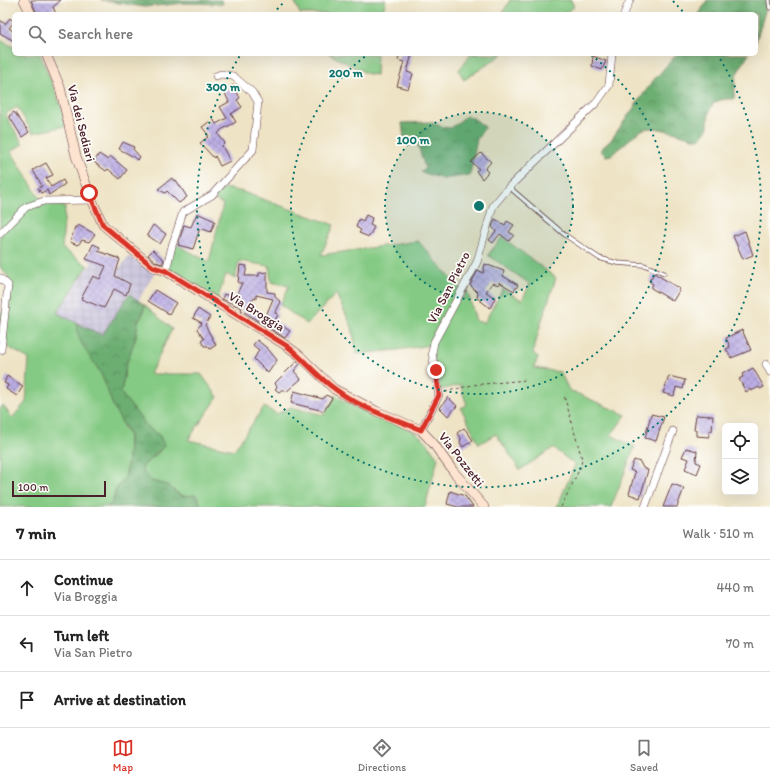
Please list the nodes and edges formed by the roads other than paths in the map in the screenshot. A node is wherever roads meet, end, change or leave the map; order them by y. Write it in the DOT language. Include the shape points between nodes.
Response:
graph roads {
  1 [pos="24,0"];
  2 [pos="630,0"];
  3 [pos="770,0"];
  4 [pos="770,8"];
  5 [pos="29,12"];
  6 [pos="625,12"];
  7 [pos="47,56"];
  8 [pos="612,56"];
  9 [pos="216,76"];
  10 [pos="509,187"];
  11 [pos="92,200"];
  12 [pos="0,234"];
  13 [pos="166,271"];
  14 [pos="664,273"];
  15 [pos="0,278"];
  16 [pos="1,350"];
  17 [pos="766,364"];
  18 [pos="770,372"];
  19 [pos="421,430"];
  20 [pos="673,431"];
  21 [pos="482,506"];
  22 [pos="644,507"];
  1 -- 5 [label="street"];
  2 -- 6 [label="street"];
  3 -- 4 [label="lane"];
  7 -- 11 [label="street, Via dei Sediari" via="60,87 76,156"];
  8 -- 10 [label="street, Via San Pietro" via="609,85 597,102"];
  9 -- 13 [label="street" via="233,76 252,92 258,102 253,150 212,195 183,212"];
  10 -- 14 [label="lane" via="565,235 599,258 617,263 644,265"];
  10 -- 19 [label="street, Via San Pietro" via="493,206 477,262 434,342 432,353 439,395"];
  11 -- 12 [label="street" via="38,203 26,208"];
  11 -- 13 [label="street, Via Broggia" via="103,225 153,267"];
  13 -- 19 [label="street, Via Broggia" via="287,346 334,389"];
  15 -- 16 [label="street" via="8,285"];
  17 -- 18 [label="street"];
  19 -- 21 [label="street, Via Pozzetti"];
  20 -- 22 [label="street"];
}
